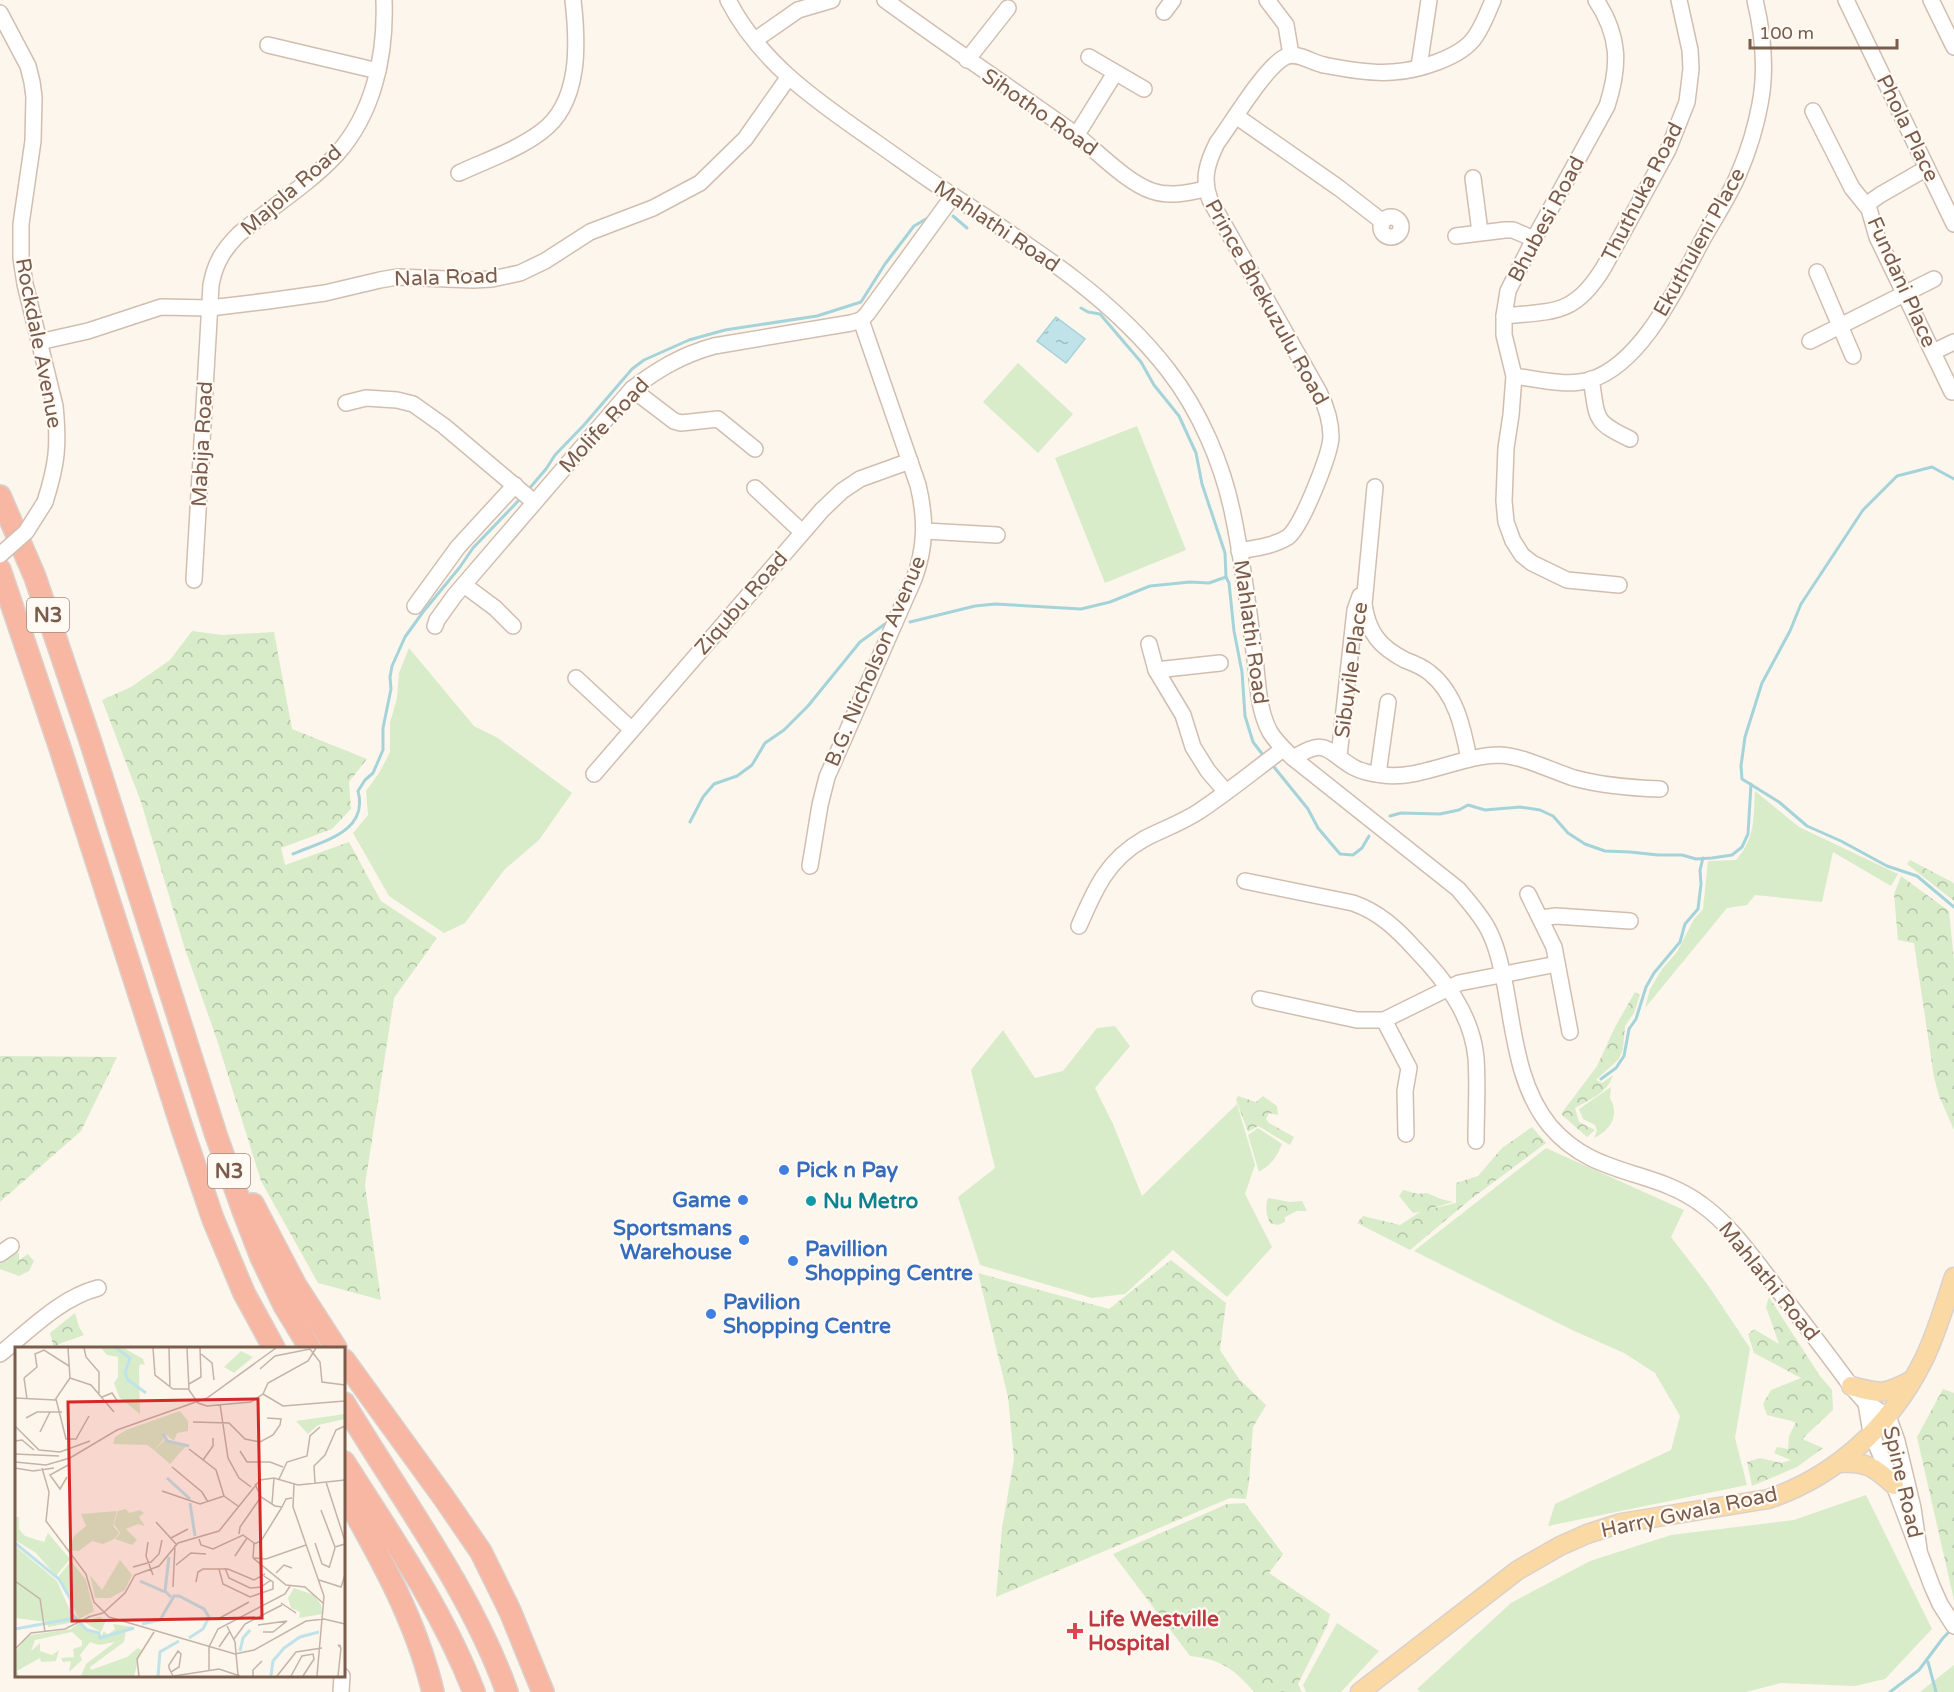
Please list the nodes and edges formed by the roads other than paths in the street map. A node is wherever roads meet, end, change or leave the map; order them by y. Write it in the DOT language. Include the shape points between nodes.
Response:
graph roads {
  1 [pos="384,0"];
  2 [pos="573,0"];
  3 [pos="728,0"];
  4 [pos="832,0"];
  5 [pos="885,0"];
  6 [pos="1267,0"];
  7 [pos="1429,0"];
  8 [pos="1493,0"];
  9 [pos="1596,0"];
  10 [pos="1679,0"];
  11 [pos="1755,0"];
  12 [pos="1846,0"];
  13 [pos="1931,0"];
  14 [pos="1008,9"];
  15 [pos="0,13"];
  16 [pos="755,40"];
  17 [pos="268,45"];
  18 [pos="1954,47"];
  19 [pos="1291,55"];
  20 [pos="1089,57"];
  21 [pos="967,60"];
  22 [pos="1419,67"];
  23 [pos="378,71"];
  24 [pos="1115,73"];
  25 [pos="788,78"];
  26 [pos="1144,89"];
  27 [pos="1813,111"];
  28 [pos="1236,116"];
  29 [pos="1076,136"];
  30 [pos="1927,168"];
  31 [pos="459,173"];
  32 [pos="1473,178"];
  33 [pos="1205,189"];
  34 [pos="953,196"];
  35 [pos="1866,205"];
  36 [pos="1383,222"];
  37 [pos="1954,224"];
  38 [pos="1480,232"];
  39 [pos="1456,236"];
  40 [pos="1534,239"];
  41 [pos="1817,272"];
  42 [pos="1934,279"];
  43 [pos="1905,294"];
  44 [pos="210,308"];
  45 [pos="1504,316"];
  46 [pos="861,320"];
  47 [pos="1840,325"];
  48 [pos="1810,341"];
  49 [pos="39,342"];
  50 [pos="1954,342"];
  51 [pos="1934,352"];
  52 [pos="1853,356"];
  53 [pos="1514,376"];
  54 [pos="1591,380"];
  55 [pos="633,389"];
  56 [pos="1952,392"];
  57 [pos="346,403"];
  58 [pos="1630,439"];
  59 [pos="755,449"];
  60 [pos="910,461"];
  61 [pos="517,487"];
  62 [pos="1375,487"];
  63 [pos="754,488"];
  64 [pos="0,496"];
  65 [pos="533,501"];
  66 [pos="925,531"];
  67 [pos="802,532"];
  68 [pos="997,535"];
  69 [pos="1239,551"];
  70 [pos="0,555"];
  71 [pos="0,570"];
  72 [pos="194,580"];
  73 [pos="464,585"];
  74 [pos="1619,585"];
  75 [pos="1365,586"];
  76 [pos="415,606"];
  77 [pos="435,626"];
  78 [pos="513,626"];
  79 [pos="1149,644"];
  80 [pos="1220,663"];
  81 [pos="1156,670"];
  82 [pos="576,678"];
  83 [pos="1388,702"];
  84 [pos="631,729"];
  85 [pos="1288,753"];
  86 [pos="1339,756"];
  87 [pos="1469,759"];
  88 [pos="594,774"];
  89 [pos="1378,774"];
  90 [pos="1660,789"];
  91 [pos="1227,792"];
  92 [pos="810,867"];
  93 [pos="1245,881"];
  94 [pos="1528,894"];
  95 [pos="1541,918"];
  96 [pos="1630,921"];
  97 [pos="1079,926"];
  98 [pos="1557,964"];
  99 [pos="1503,974"];
  100 [pos="1448,987"];
  101 [pos="1260,999"];
  102 [pos="1384,1020"];
  103 [pos="1570,1032"];
  104 [pos="1406,1134"];
  105 [pos="216,1135"];
  106 [pos="1476,1141"];
  107 [pos="1954,1277"];
  108 [pos="98,1288"];
  109 [pos="244,1293"];
  110 [pos="262,1347"];
  111 [pos="273,1347"];
  112 [pos="309,1347"];
  113 [pos="335,1347"];
  114 [pos="0,1352"];
  115 [pos="345,1361"];
  116 [pos="1913,1379"];
  117 [pos="1851,1386"];
  118 [pos="1866,1403"];
  119 [pos="345,1405"];
  120 [pos="1888,1416"];
  121 [pos="1871,1433"];
  122 [pos="1839,1462"];
  123 [pos="345,1464"];
  124 [pos="1894,1485"];
  125 [pos="345,1495"];
  126 [pos="365,1495"];
  127 [pos="1919,1549"];
  128 [pos="481,1552"];
  129 [pos="1953,1624"];
  130 [pos="342,1677"];
  131 [pos="341,1692"];
  132 [pos="433,1692"];
  133 [pos="458,1692"];
  134 [pos="474,1692"];
  135 [pos="507,1692"];
  136 [pos="543,1692"];
  137 [pos="557,1692"];
  138 [pos="1360,1692"];
  1 -- 23 [label="street, Majola Road" via="385,33"];
  2 -- 31 [label="street" via="574,67 564,106 543,131"];
  3 -- 16 [label="street, Mahlathi Road"];
  4 -- 16 [label="street" via="798,10"];
  5 -- 21 [label="street, Sihotho Road"];
  6 -- 19 [label="street" via="1286,25"];
  7 -- 22 [label="street"];
  8 -- 22 [label="street" via="1474,39 1457,53"];
  9 -- 40 [label="street, Bhubesi Road" via="1614,36 1612,91"];
  10 -- 45 [label="street, Thuthuka Road" via="1691,69 1687,102 1668,150 1604,267 1572,305"];
  11 -- 54 [label="street, Ekuthuleni Place" via="1764,70 1760,103 1739,173 1663,313 1624,359"];
  12 -- 30 [label="street, Phola Place"];
  13 -- 18 [label="street"];
  14 -- 21 [label="street"];
  15 -- 49 [label="street, Rockdale Avenue" via="28,66 34,97 32,160 21,244"];
  16 -- 25 [label="street, Mahlathi Road"];
  17 -- 23 [label="street"];
  19 -- 22 [label="street" via="1324,65 1371,71"];
  19 -- 28 [label="street, Prince Bhekuzulu Road" via="1269,72"];
  20 -- 24 [label="street"];
  21 -- 29 [label="street, Sihotho Road"];
  23 -- 44 [label="street, Majola Road" via="357,124 336,155 239,234 219,256"];
  24 -- 26 [label="street"];
  24 -- 29 [label="street"];
  25 -- 34 [label="street, Mahlathi Road"];
  25 -- 44 [label="street, Nala Road" via="745,139 700,183 652,208 590,232 533,268 492,279 380,279 325,293"];
  27 -- 35 [label="street" via="1852,188"];
  28 -- 33 [label="street, Prince Bhekuzulu Road" via="1211,155"];
  28 -- 36 [label="street"];
  29 -- 33 [label="street, Sihotho Road" via="1152,191 1177,194"];
  30 -- 35 [label="street, Fundani Place"];
  30 -- 37 [label="street, Phola Place"];
  32 -- 38 [label="street"];
  33 -- 69 [label="street, Prince Bhekuzulu Road" via="1320,393 1331,428 1326,459 1293,531 1280,541"];
  34 -- 46 [label="street"];
  34 -- 69 [label="street, Mahlathi Road" via="1096,296 1134,329 1170,372 1210,442 1233,513"];
  35 -- 43 [label="street, Fundani Place"];
  38 -- 39 [label="street"];
  38 -- 40 [label="street" via="1513,230"];
  40 -- 45 [label="street, Bhubesi Road" via="1512,280"];
  41 -- 47 [label="street"];
  42 -- 43 [label="street"];
  43 -- 47 [label="street"];
  43 -- 51 [label="street, Fundani Place"];
  44 -- 49 [label="street, Nala Road" via="160,307"];
  44 -- 72 [label="street, Mabija Road"];
  45 -- 53 [label="street, Bhubesi Road" via="1504,335"];
  46 -- 55 [label="street, Molife Road" via="696,351 667,364"];
  46 -- 60 [label="street, B.G. Nicholson Avenue"];
  47 -- 48 [label="street"];
  47 -- 52 [label="street"];
  49 -- 70 [label="street, Rockdale Avenue, bridge" via="55,406 58,442 53,473 45,502 26,532"];
  50 -- 51 [label="street"];
  51 -- 56 [label="street, Fundani Place"];
  53 -- 54 [label="street, Ekuthuleni Place" via="1555,382"];
  53 -- 74 [label="street, Bhubesi Road" via="1504,501 1512,541 1532,563 1557,576 1574,582"];
  54 -- 58 [label="street" via="1601,423"];
  55 -- 59 [label="street" via="674,421 718,419"];
  55 -- 65 [label="street, Molife Road"];
  57 -- 61 [label="street" via="366,398 413,404"];
  60 -- 66 [label="street, B.G. Nicholson Avenue"];
  60 -- 67 [label="street, Ziqubu Road" via="847,487"];
  61 -- 65 [label="street"];
  61 -- 76 [label="street" via="458,547"];
  62 -- 75 [label="street"];
  63 -- 67 [label="street"];
  64 -- 105 [label="highway, N3" via="35,576"];
  65 -- 73 [label="street, Molife Road"];
  66 -- 68 [label="street"];
  66 -- 92 [label="street, B.G. Nicholson Avenue" via="914,579 827,777"];
  67 -- 84 [label="street, Ziqubu Road"];
  69 -- 85 [label="street, Mahlathi Road" via="1259,698 1270,732"];
  71 -- 109 [label="highway, N3" via="213,1219"];
  73 -- 77 [label="street, Molife Road"];
  73 -- 78 [label="street"];
  75 -- 86 [label="street, Sibuyile Place" via="1355,610"];
  75 -- 87 [label="street" via="1364,604 1370,629 1389,651 1429,672 1446,690 1460,722"];
  79 -- 81 [label="street"];
  80 -- 81 [label="street"];
  81 -- 91 [label="street" via="1183,715 1193,747"];
  82 -- 84 [label="street"];
  83 -- 89 [label="street"];
  84 -- 88 [label="street, Ziqubu Road"];
  85 -- 86 [label="street" via="1320,747"];
  85 -- 91 [label="street"];
  85 -- 99 [label="street, Mahlathi Road" via="1458,889 1488,928"];
  86 -- 89 [label="street" via="1360,771"];
  87 -- 89 [label="street" via="1408,774"];
  87 -- 90 [label="street" via="1507,756 1589,782"];
  91 -- 97 [label="street" via="1124,853 1107,870"];
  93 -- 100 [label="street" via="1366,908 1403,937"];
  94 -- 95 [label="street"];
  95 -- 96 [label="street"];
  95 -- 98 [label="street"];
  98 -- 99 [label="street"];
  98 -- 103 [label="street"];
  99 -- 100 [label="street"];
  99 -- 117 [label="street, Mahlathi Road" via="1521,1070 1549,1125 1588,1157 1674,1189 1712,1213 1746,1248"];
  100 -- 102 [label="street"];
  100 -- 106 [label="street" via="1463,1014 1474,1047"];
  101 -- 102 [label="street" via="1357,1020"];
  102 -- 104 [label="street" via="1409,1068"];
  105 -- 112 [label="highway, N3" via="261,1257"];
  105 -- 113 [label="highway" via="296,1287"];
  107 -- 116 [label="main road, Harry Gwala Road" via="1935,1334"];
  108 -- 114 [label="street" via="83,1292 56,1309"];
  109 -- 110 [label="highway"];
  109 -- 111 [label="highway, N3"];
  115 -- 128 [label="highway"];
  116 -- 117 [label="main road" via="1884,1393"];
  116 -- 120 [label="main road, Harry Gwala Road"];
  117 -- 118 [label="street, Mahlathi Road"];
  118 -- 120 [label="street, Mahlathi Road"];
  118 -- 121 [label="street"];
  119 -- 135 [label="highway" via="447,1569"];
  120 -- 121 [label="main road, Harry Gwala Road"];
  120 -- 127 [label="street, Spine Road" via="1912,1501"];
  121 -- 122 [label="main road, Harry Gwala Road"];
  121 -- 124 [label="street, Spine Road"];
  122 -- 124 [label="main road" via="1871,1466"];
  122 -- 138 [label="main road, Harry Gwala Road" via="1812,1480 1768,1499 1621,1523 1560,1546 1518,1570"];
  123 -- 126 [label="highway"];
  124 -- 127 [label="street, Spine Road"];
  125 -- 132 [label="highway" via="404,1607"];
  126 -- 133 [label="highway" via="388,1547 419,1600"];
  126 -- 134 [label="highway" via="431,1602"];
  127 -- 129 [label="street, Spine Road" via="1932,1586"];
  128 -- 136 [label="highway"];
  128 -- 137 [label="highway" via="502,1576"];
  130 -- 131 [label="street"];
}
